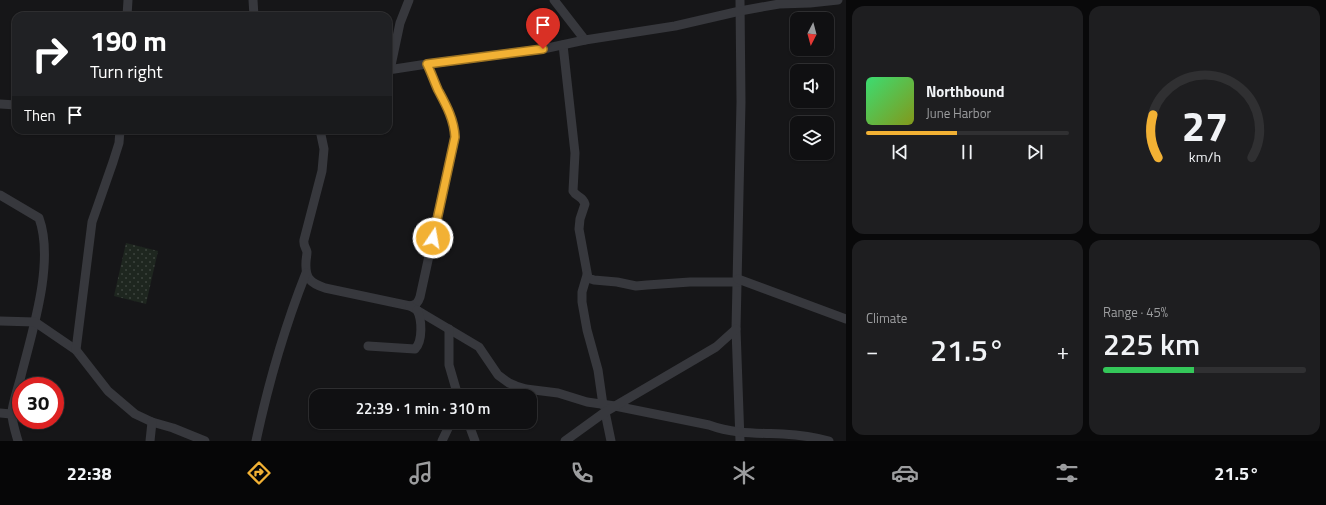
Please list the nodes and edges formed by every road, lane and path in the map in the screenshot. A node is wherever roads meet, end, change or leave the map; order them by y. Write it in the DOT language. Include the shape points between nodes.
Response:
graph roads {
  1 [pos="128,0"];
  2 [pos="253,0"];
  3 [pos="408,0"];
  4 [pos="554,0"];
  5 [pos="740,0"];
  6 [pos="838,0"];
  7 [pos="740,11"];
  8 [pos="127,12"];
  9 [pos="254,12"];
  10 [pos="585,40"];
  11 [pos="563,45"];
  12 [pos="392,57"];
  13 [pos="427,64"];
  14 [pos="392,70"];
  15 [pos="0,104"];
  16 [pos="12,105"];
  17 [pos="120,134"];
  18 [pos="321,134"];
  19 [pos="0,195"];
  20 [pos="306,273"];
  21 [pos="587,275"];
  22 [pos="738,281"];
  23 [pos="414,308"];
  24 [pos="846,319"];
  25 [pos="0,321"];
  26 [pos="35,322"];
  27 [pos="449,329"];
  28 [pos="736,329"];
  29 [pos="368,346"];
  30 [pos="76,350"];
  31 [pos="21,377"];
  32 [pos="456,389"];
  33 [pos="615,406"];
  34 [pos="604,408"];
  35 [pos="0,413"];
  36 [pos="12,414"];
  37 [pos="152,422"];
  38 [pos="15,429"];
  39 [pos="448,429"];
  40 [pos="470,429"];
  41 [pos="741,436"];
  42 [pos="474,440"];
  43 [pos="18,441"];
  44 [pos="150,441"];
  45 [pos="205,441"];
  46 [pos="256,441"];
  47 [pos="442,441"];
  48 [pos="565,441"];
  49 [pos="611,441"];
  50 [pos="829,441"];
  1 -- 8 [label="street"];
  2 -- 9 [label="street"];
  3 -- 12 [label="street"];
  4 -- 10 [label="street"];
  5 -- 7 [label="street"];
  6 -- 7 [label="street" via="778,4"];
  7 -- 10 [label="street" via="675,26"];
  7 -- 22 [label="street"];
  10 -- 11 [label="street"];
  11 -- 13 [label="street"];
  11 -- 21 [label="street" via="575,153 573,191 585,204 579,229"];
  13 -- 14 [label="street"];
  13 -- 23 [label="street" via="447,107 455,137 419,302"];
  15 -- 16 [label="street"];
  17 -- 30 [label="street" via="114,162 92,222"];
  18 -- 20 [label="street" via="324,157 304,240 307,254"];
  19 -- 26 [label="street" via="39,218 43,233 44,267"];
  20 -- 23 [label="street" via="312,282 325,288"];
  20 -- 46 [label="street" via="265,400"];
  21 -- 22 [label="street" via="594,280 636,286"];
  21 -- 34 [label="street" via="582,302"];
  22 -- 24 [label="street"];
  22 -- 28 [label="street"];
  23 -- 27 [label="street"];
  23 -- 29 [label="street" via="421,321 419,342 415,349"];
  25 -- 26 [label="street"];
  26 -- 30 [label="street"];
  26 -- 31 [label="street"];
  27 -- 32 [label="street" via="449,365"];
  27 -- 34 [label="street" via="479,347 498,375 509,383 526,389 558,393"];
  28 -- 33 [label="street" via="716,346"];
  28 -- 41 [label="street"];
  30 -- 37 [label="street" via="108,391 135,414"];
  33 -- 34 [label="street"];
  33 -- 41 [label="street" via="702,423"];
  34 -- 48 [label="street"];
  34 -- 49 [label="street"];
  35 -- 36 [label="street"];
  37 -- 44 [label="street"];
  37 -- 45 [label="street"];
  38 -- 43 [label="street"];
  39 -- 47 [label="street"];
  40 -- 42 [label="street"];
  41 -- 50 [label="street" via="809,436"];
}
